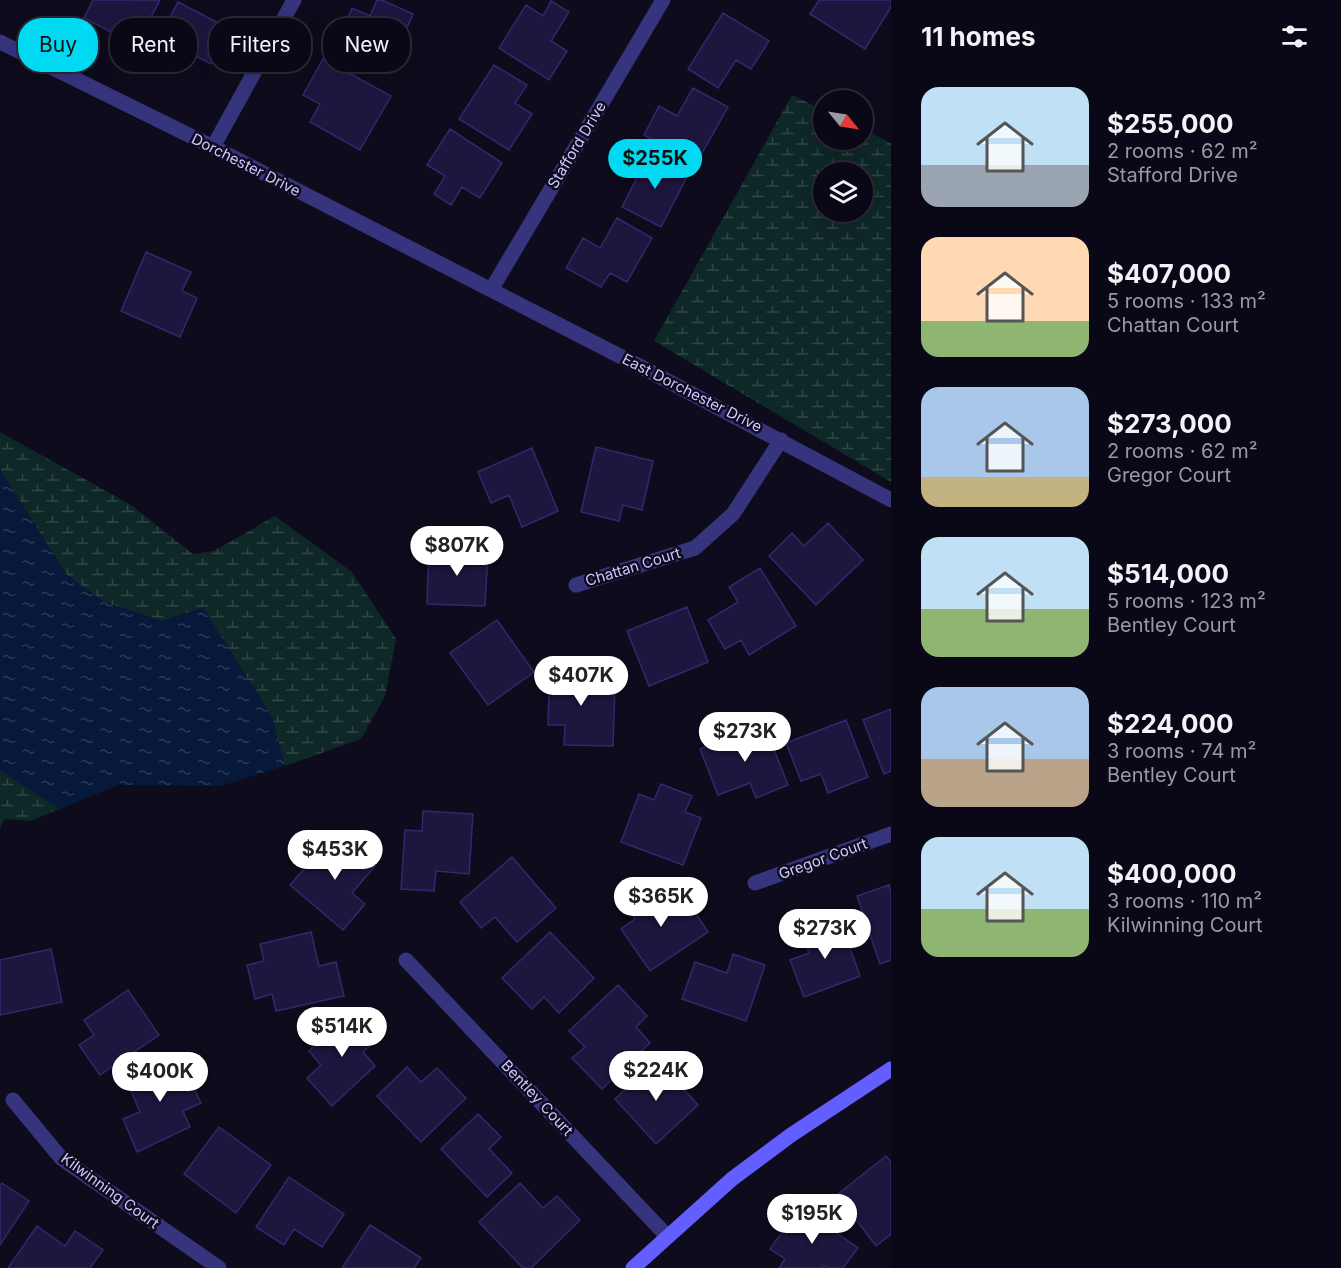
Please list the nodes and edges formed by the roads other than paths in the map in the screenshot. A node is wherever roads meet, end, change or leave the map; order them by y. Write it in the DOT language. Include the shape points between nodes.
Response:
graph roads {
  1 [pos="294,0"];
  2 [pos="663,0"];
  3 [pos="0,42"];
  4 [pos="213,147"];
  5 [pos="491,290"];
  6 [pos="781,440"];
  7 [pos="891,500"];
  8 [pos="576,585"];
  9 [pos="891,834"];
  10 [pos="755,884"];
  11 [pos="406,960"];
  12 [pos="891,1069"];
  13 [pos="12,1100"];
  14 [pos="667,1236"];
  15 [pos="219,1268"];
  16 [pos="633,1268"];
  1 -- 4 [label="street"];
  2 -- 5 [label="street, Stafford Drive"];
  3 -- 4 [label="street, Dorchester Drive"];
  4 -- 5 [label="street, Dorchester Drive"];
  5 -- 6 [label="street, East Dorchester Drive"];
  6 -- 7 [label="street, East Dorchester Drive"];
  6 -- 8 [label="street, Chattan Court" via="733,514 695,548"];
  9 -- 10 [label="street, Gregor Court"];
  11 -- 14 [label="street, Bentley Court"];
  12 -- 14 [label="street" via="732,1179"];
  13 -- 15 [label="street, Kilwinning Court" via="61,1158"];
  14 -- 16 [label="street"];
}
